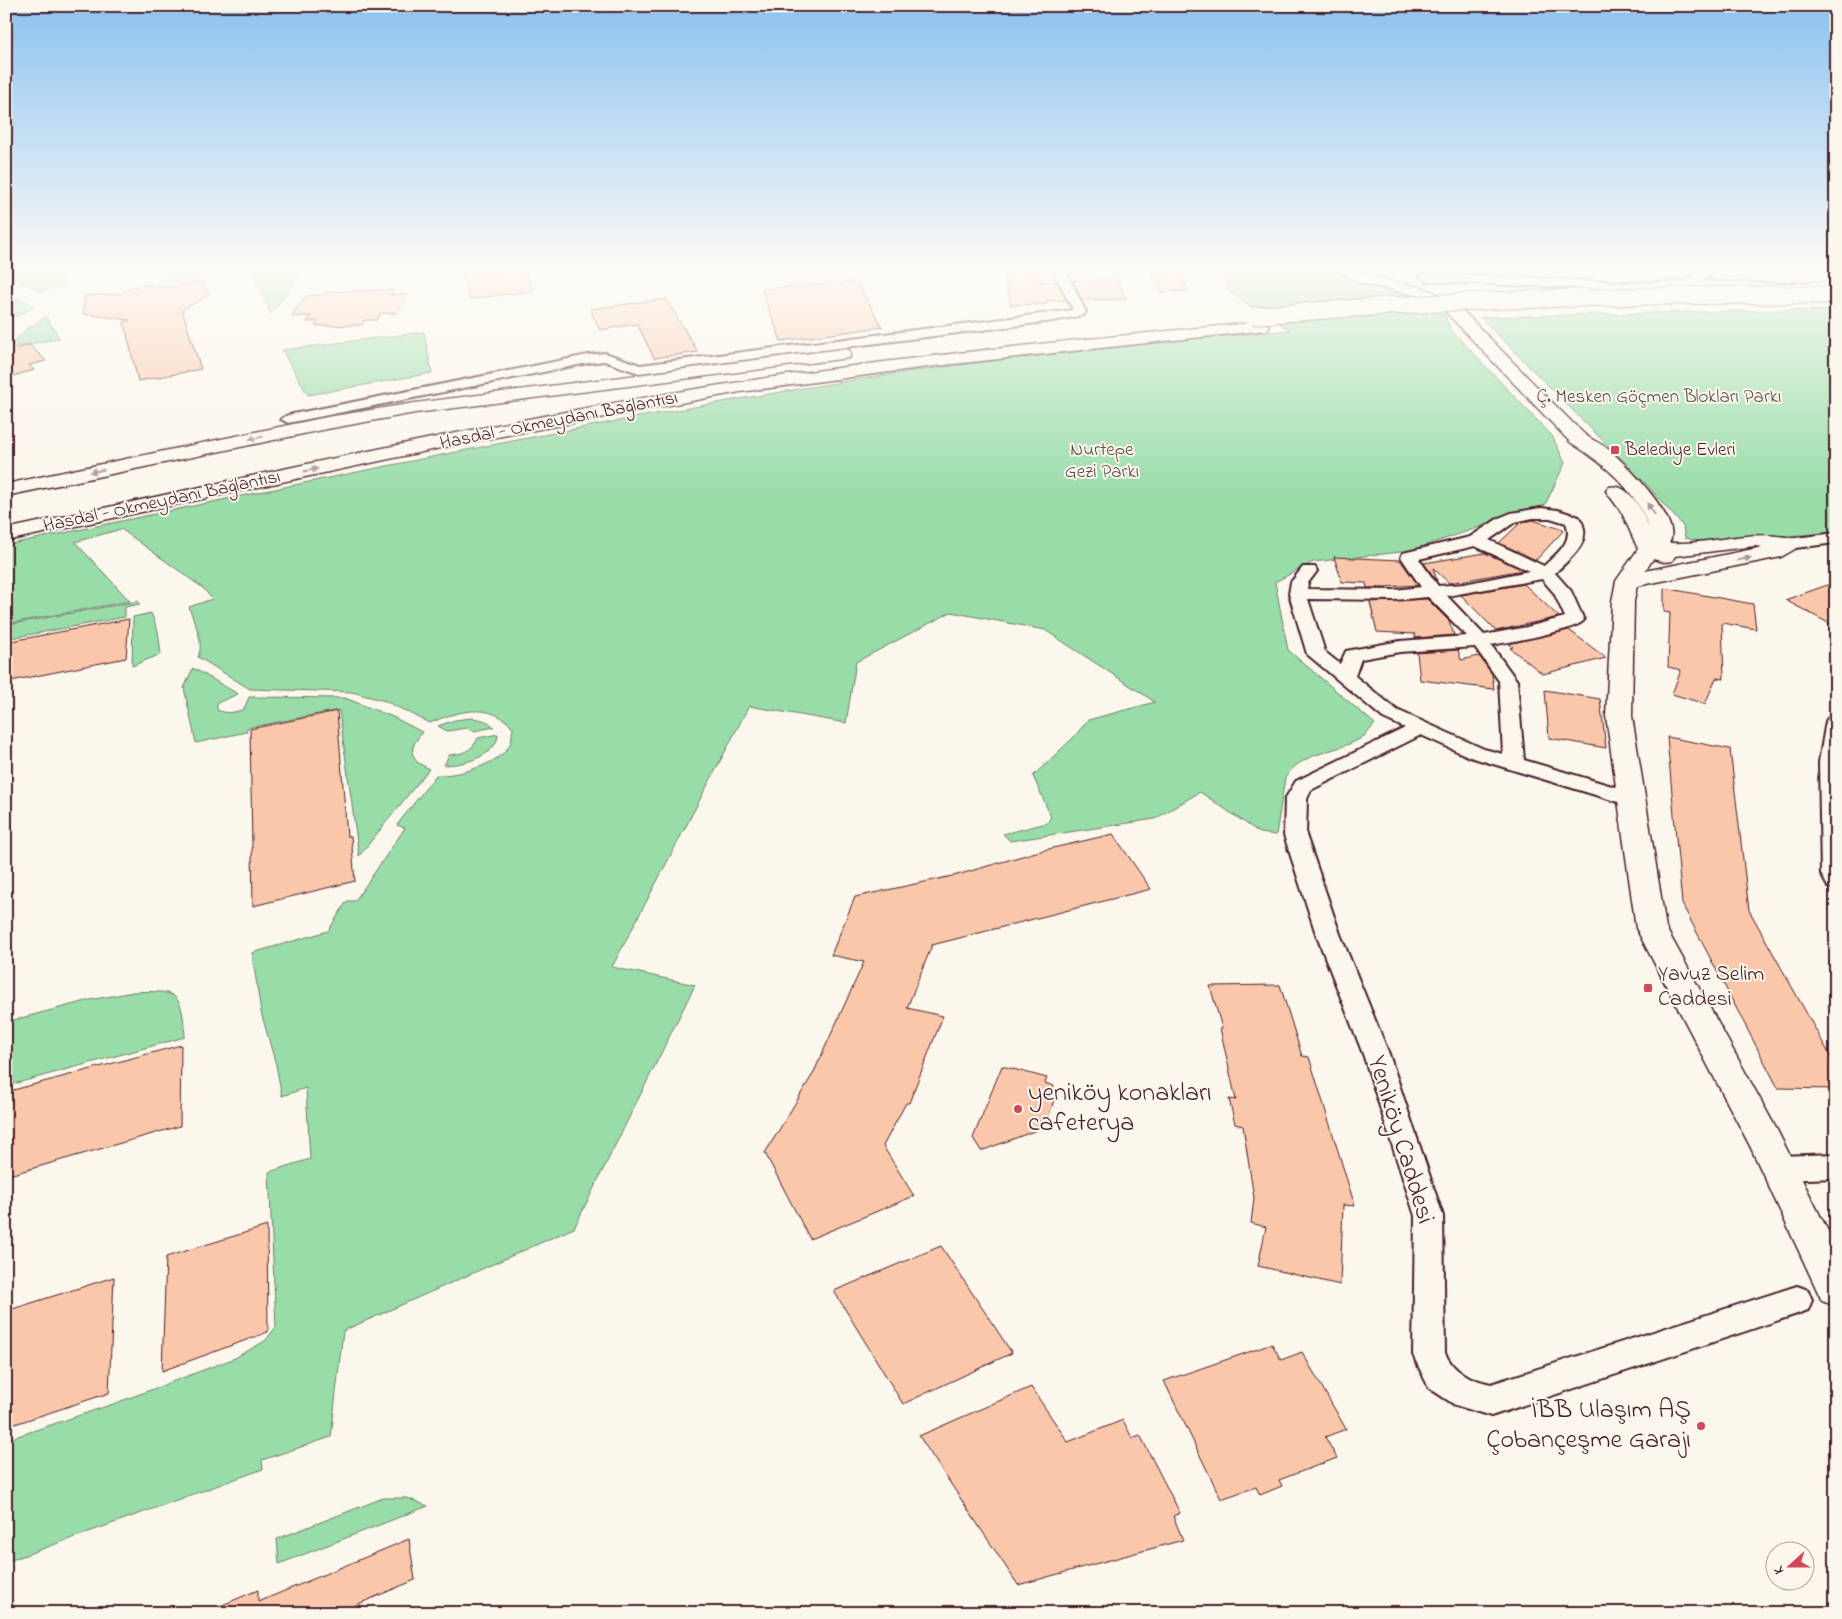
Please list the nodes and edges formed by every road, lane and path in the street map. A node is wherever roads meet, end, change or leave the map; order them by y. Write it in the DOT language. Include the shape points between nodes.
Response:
graph roads {
  1 [pos="820,346"];
  2 [pos="969,346"];
  3 [pos="1061,346"];
  4 [pos="1489,346"];
  5 [pos="951,347"];
  6 [pos="598,385"];
  7 [pos="288,419"];
  8 [pos="6,490"];
  9 [pos="6,505"];
  10 [pos="6,519"];
  11 [pos="6,535"];
  12 [pos="1836,538"];
  13 [pos="1476,540"];
  14 [pos="1655,541"];
  15 [pos="1787,544"];
  16 [pos="1717,564"];
  17 [pos="1309,571"];
  18 [pos="1546,573"];
  19 [pos="1627,581"];
  20 [pos="1433,592"];
  21 [pos="1298,594"];
  22 [pos="1479,641"];
  23 [pos="1346,678"];
  24 [pos="1836,721"];
  25 [pos="1418,729"];
  26 [pos="1514,764"];
  27 [pos="1632,798"];
  28 [pos="1836,881"];
  29 [pos="1836,1166"];
  30 [pos="1778,1168"];
  31 [pos="1836,1288"];
  32 [pos="1797,1300"];
  1 -- 7 [label="street" via="639,369 605,357 588,359"];
  2 -- 5 [label="main road, Hasdal - Okmeydanı Bağlantısı"];
  11 -- 3 [label="main road, Hasdal - Okmeydanı Bağlantısı, one-way" via="352,461 674,398"];
  4 -- 14 [label="main road" via="1577,438 1583,456 1629,508 1640,536"];
  5 -- 6 [label="main road" via="874,350"];
  5 -- 10 [label="main road, Hasdal - Okmeydanı Bağlantısı" via="777,369 624,394"];
  6 -- 8 [label="main road, one-way" via="415,408 327,423"];
  6 -- 9 [label="main road" via="406,421"];
  12 -- 15 [label="street"];
  13 -- 18 [label="street"];
  13 -- 18 [label="street" via="1509,520 1527,514 1565,516 1573,520 1577,529 1575,544"];
  13 -- 20 [label="street" via="1408,557"];
  14 -- 15 [label="main road" via="1680,550 1755,540"];
  14 -- 16 [label="main road" via="1672,558"];
  14 -- 19 [label="main road"];
  16 -- 15 [label="main road, one-way" via="1773,552"];
  16 -- 19 [label="main road"];
  17 -- 21 [label="street" via="1300,582"];
  18 -- 20 [label="street" via="1464,590"];
  18 -- 22 [label="street" via="1562,591 1575,620 1544,630"];
  19 -- 27 [label="main road" via="1623,601 1619,716"];
  20 -- 21 [label="street"];
  20 -- 22 [label="street"];
  21 -- 23 [label="street" via="1316,654"];
  22 -- 23 [label="street" via="1383,648 1353,655"];
  22 -- 26 [label="street" via="1508,681"];
  23 -- 25 [label="street" via="1390,714"];
  24 -- 28 [label="street" via="1829,762 1832,874"];
  25 -- 26 [label="street"];
  25 -- 32 [label="street, Yeniköy Caddesi" via="1302,786 1296,799 1295,835 1328,934 1376,1054 1428,1216 1429,1355 1440,1377 1466,1394 1491,1400"];
  26 -- 27 [label="street"];
  27 -- 30 [label="main road" via="1651,928"];
  29 -- 30 [label="street"];
  30 -- 31 [label="main road"];
}
